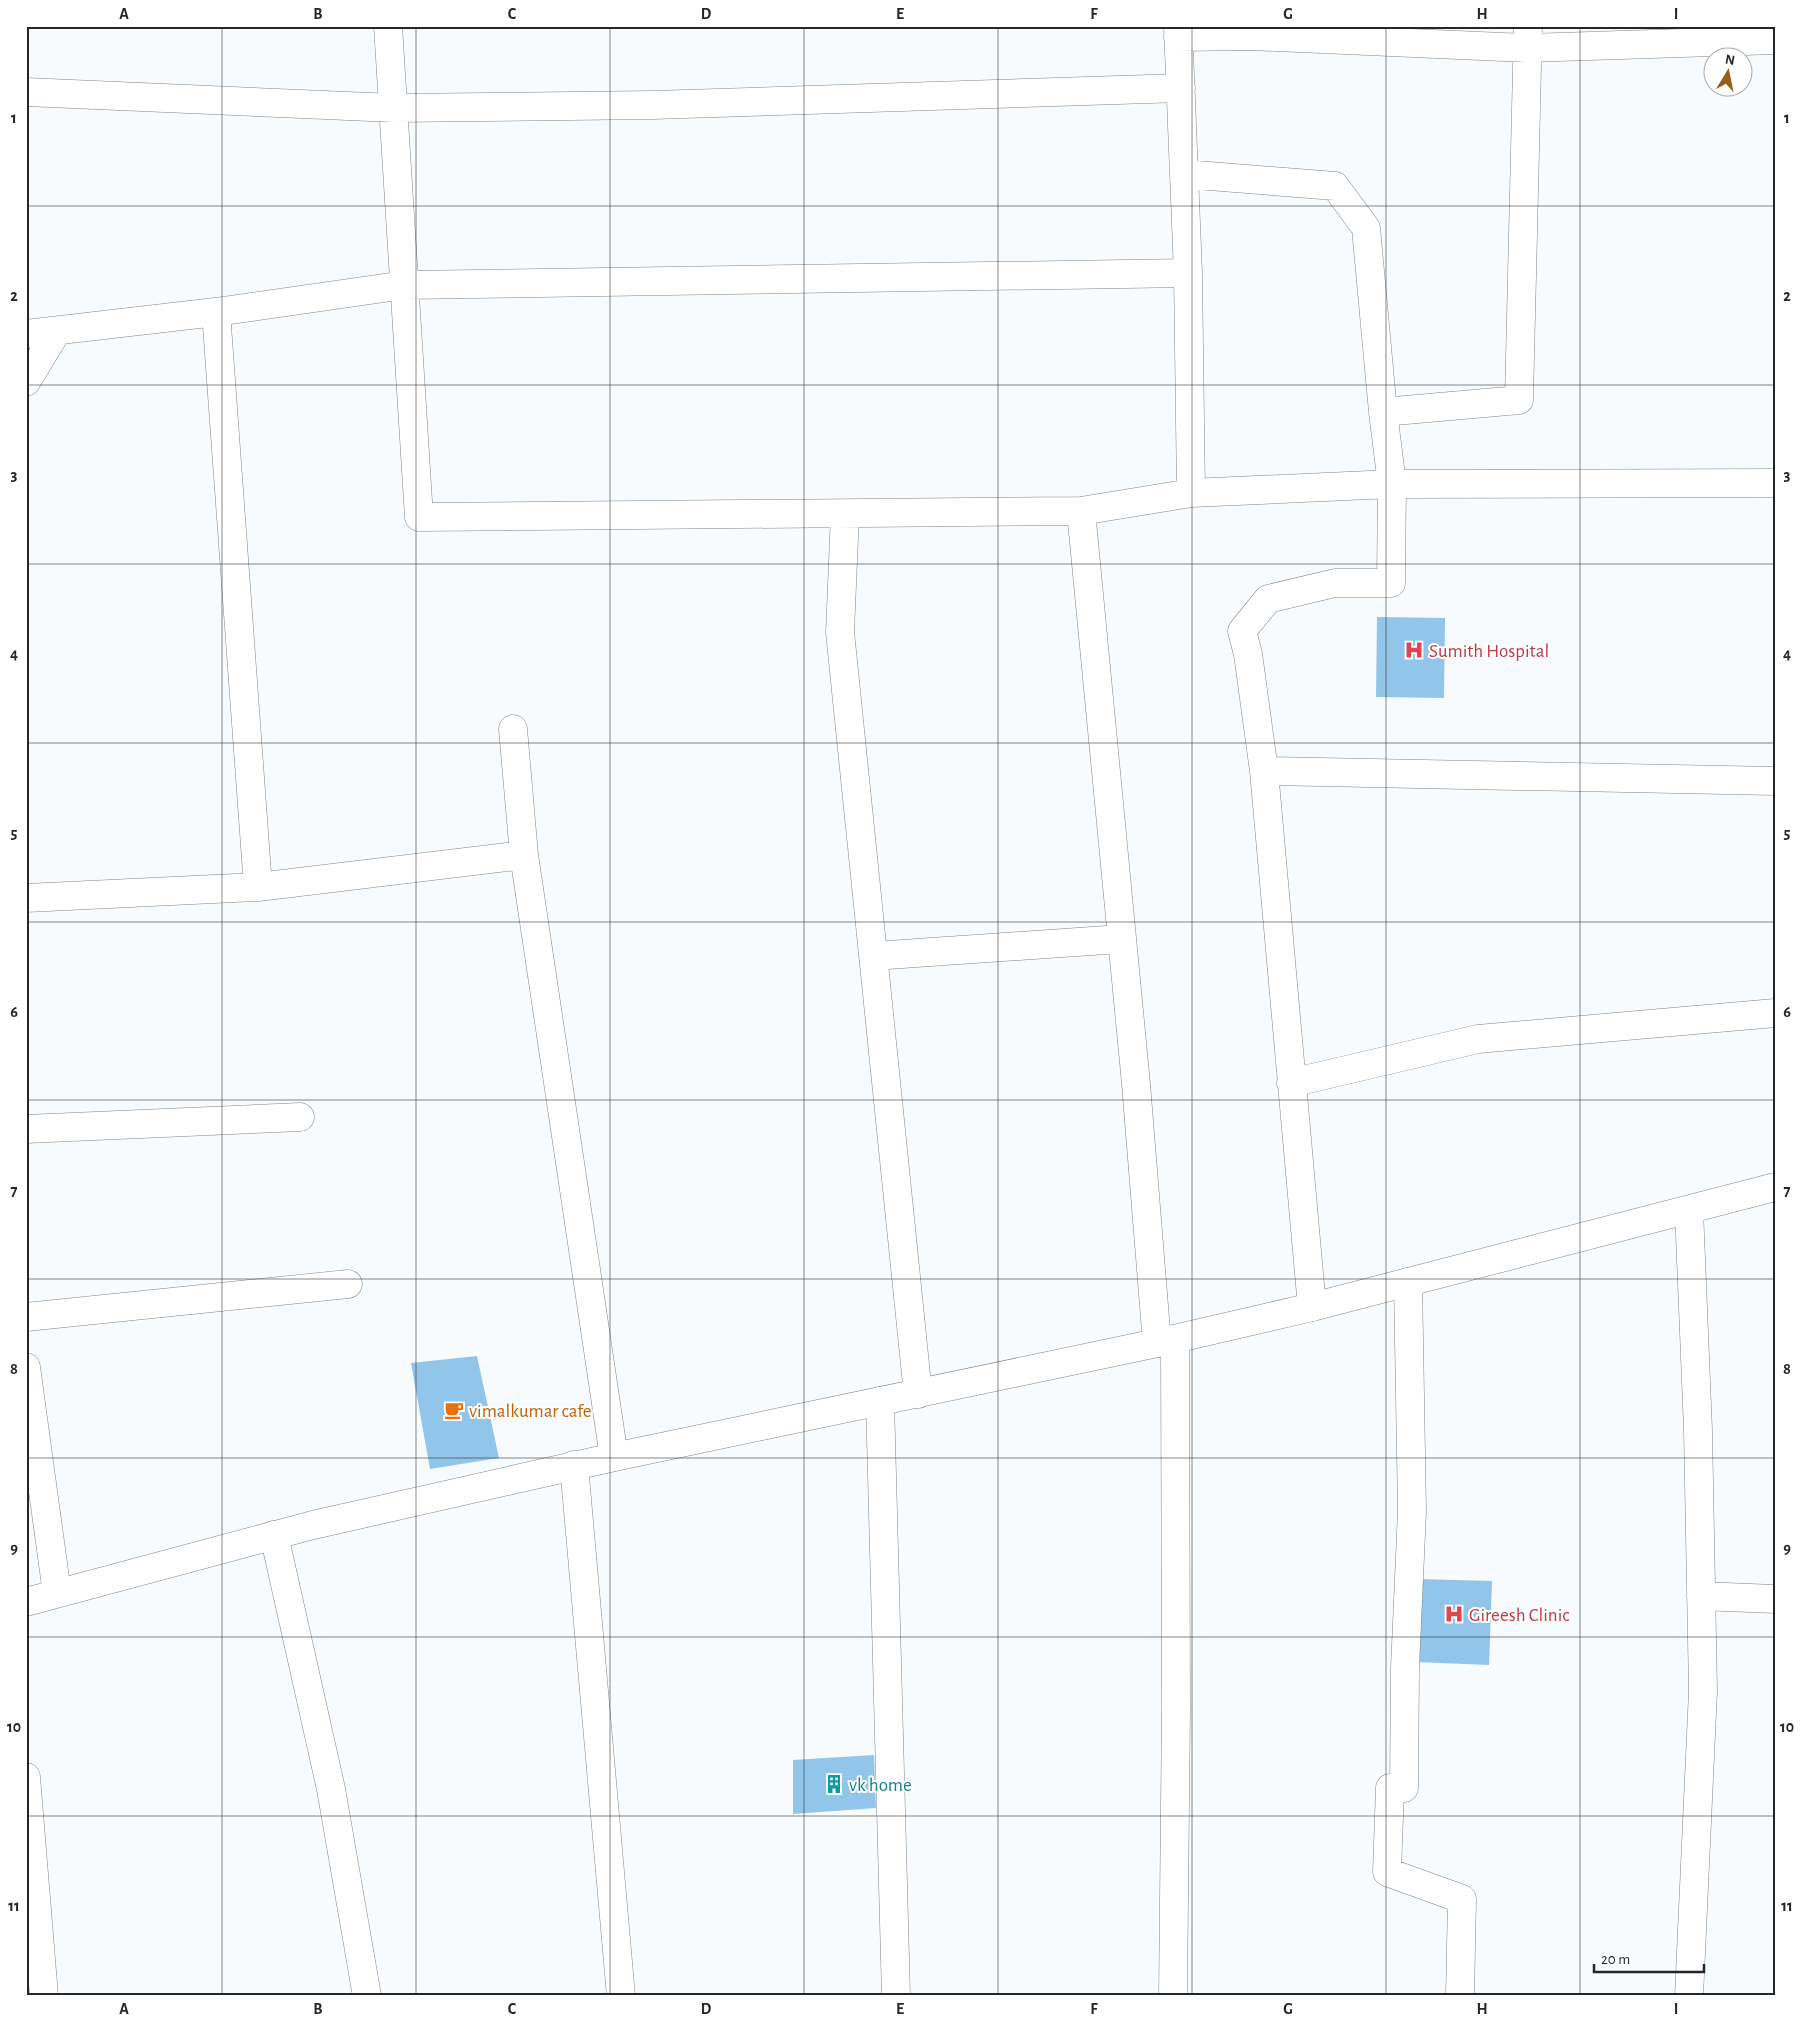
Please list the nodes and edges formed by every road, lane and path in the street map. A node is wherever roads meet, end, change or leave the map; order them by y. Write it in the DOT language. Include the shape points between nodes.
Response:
graph roads {
  1 [pos="388,26"];
  2 [pos="1178,32"];
  3 [pos="1528,37"];
  4 [pos="1775,40"];
  5 [pos="1181,88"];
  6 [pos="26,92"];
  7 [pos="394,108"];
  8 [pos="1184,174"];
  9 [pos="1188,272"];
  10 [pos="405,285"];
  11 [pos="216,312"];
  12 [pos="57,331"];
  13 [pos="26,334"];
  14 [pos="26,382"];
  15 [pos="1383,412"];
  16 [pos="1775,483"];
  17 [pos="1392,484"];
  18 [pos="1191,493"];
  19 [pos="1081,511"];
  20 [pos="845,514"];
  21 [pos="513,729"];
  22 [pos="1264,771"];
  23 [pos="1775,781"];
  24 [pos="524,855"];
  25 [pos="258,887"];
  26 [pos="26,898"];
  27 [pos="1121,939"];
  28 [pos="873,956"];
  29 [pos="1775,1013"];
  30 [pos="1292,1083"];
  31 [pos="300,1117"];
  32 [pos="26,1129"];
  33 [pos="1775,1187"];
  34 [pos="1688,1210"];
  35 [pos="1408,1282"];
  36 [pos="348,1284"];
  37 [pos="1312,1307"];
  38 [pos="26,1317"];
  39 [pos="1166,1341"];
  40 [pos="26,1367"];
  41 [pos="918,1394"];
  42 [pos="880,1401"];
  43 [pos="614,1457"];
  44 [pos="574,1465"];
  45 [pos="274,1535"];
  46 [pos="57,1593"];
  47 [pos="1702,1596"];
  48 [pos="1775,1599"];
  49 [pos="26,1602"];
  50 [pos="26,1777"];
  51 [pos="44,1996"];
  52 [pos="367,1996"];
  53 [pos="620,1996"];
  54 [pos="896,1996"];
  55 [pos="1173,1996"];
  56 [pos="1460,1996"];
  57 [pos="1689,1996"];
  1 -- 7 [label="street"];
  2 -- 3 [label="street" via="1252,36"];
  2 -- 5 [label="street"];
  3 -- 4 [label="street"];
  3 -- 15 [label="street" via="1519,400"];
  5 -- 7 [label="street" via="653,106"];
  5 -- 8 [label="street"];
  6 -- 7 [label="street"];
  7 -- 10 [label="street"];
  8 -- 9 [label="street"];
  8 -- 15 [label="street" via="1335,186 1366,228"];
  9 -- 10 [label="street"];
  9 -- 18 [label="street"];
  10 -- 11 [label="street"];
  10 -- 20 [label="street" via="419,517"];
  11 -- 12 [label="street"];
  11 -- 25 [label="street"];
  12 -- 13 [label="street"];
  12 -- 14 [label="street"];
  15 -- 17 [label="street"];
  16 -- 17 [label="street"];
  17 -- 18 [label="street"];
  17 -- 22 [label="street" via="1391,583 1336,583 1268,600 1242,632"];
  18 -- 19 [label="street"];
  19 -- 20 [label="street"];
  19 -- 27 [label="street"];
  20 -- 28 [label="street" via="840,632"];
  21 -- 24 [label="street"];
  22 -- 23 [label="street"];
  22 -- 30 [label="street"];
  24 -- 25 [label="street"];
  24 -- 43 [label="street"];
  25 -- 26 [label="street"];
  27 -- 28 [label="street"];
  27 -- 39 [label="street"];
  28 -- 41 [label="street"];
  29 -- 30 [label="street" via="1478,1039"];
  30 -- 37 [label="street"];
  31 -- 32 [label="street"];
  33 -- 34 [label="street"];
  34 -- 35 [label="street"];
  34 -- 47 [label="street"];
  35 -- 37 [label="street"];
  35 -- 56 [label="street" via="1412,1511 1404,1788 1390,1788 1387,1872 1462,1899"];
  36 -- 38 [label="street"];
  37 -- 39 [label="street"];
  39 -- 41 [label="street"];
  39 -- 55 [label="street" via="1176,1709"];
  40 -- 46 [label="street"];
  41 -- 42 [label="street"];
  42 -- 43 [label="street"];
  42 -- 54 [label="street"];
  43 -- 44 [label="street"];
  44 -- 45 [label="street"];
  44 -- 53 [label="street"];
  45 -- 46 [label="street"];
  45 -- 52 [label="street" via="331,1788"];
  46 -- 49 [label="street"];
  47 -- 48 [label="street"];
  47 -- 57 [label="street" via="1703,1691"];
  50 -- 51 [label="street"];
}
